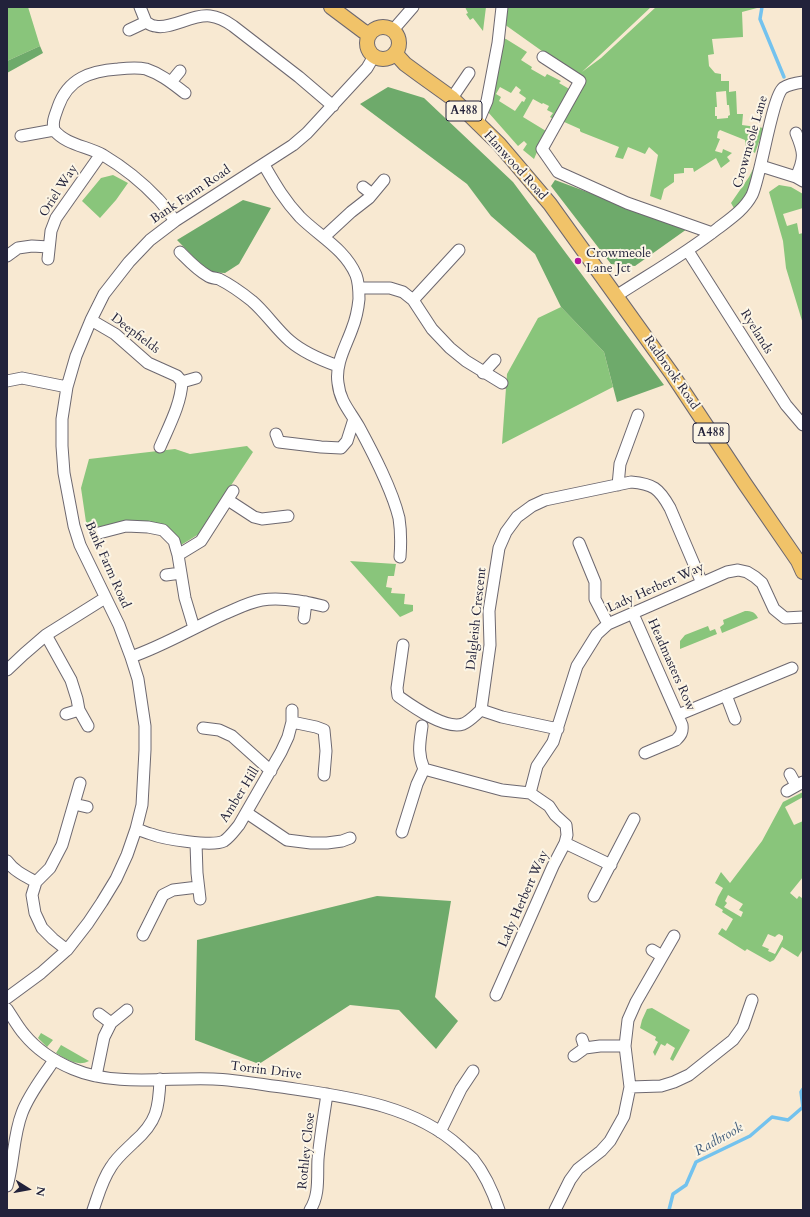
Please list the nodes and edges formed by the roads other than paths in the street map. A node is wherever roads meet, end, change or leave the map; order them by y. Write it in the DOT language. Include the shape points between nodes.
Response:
graph roads {
  1 [pos="140,7"];
  2 [pos="331,7"];
  3 [pos="413,7"];
  4 [pos="502,7"];
  5 [pos="146,22"];
  6 [pos="129,30"];
  7 [pos="393,30"];
  8 [pos="369,34"];
  9 [pos="395,53"];
  10 [pos="374,56"];
  11 [pos="543,57"];
  12 [pos="180,71"];
  13 [pos="469,73"];
  14 [pos="171,82"];
  15 [pos="803,82"];
  16 [pos="185,93"];
  17 [pos="452,98"];
  18 [pos="333,106"];
  19 [pos="477,124"];
  20 [pos="54,130"];
  21 [pos="796,133"];
  22 [pos="21,136"];
  23 [pos="101,154"];
  24 [pos="264,165"];
  25 [pos="761,166"];
  26 [pos="799,179"];
  27 [pos="384,180"];
  28 [pos="363,187"];
  29 [pos="372,194"];
  30 [pos="174,221"];
  31 [pos="712,233"];
  32 [pos="324,237"];
  33 [pos="49,247"];
  34 [pos="459,250"];
  35 [pos="688,251"];
  36 [pos="180,252"];
  37 [pos="7,256"];
  38 [pos="48,259"];
  39 [pos="359,288"];
  40 [pos="616,296"];
  41 [pos="413,300"];
  42 [pos="90,320"];
  43 [pos="495,360"];
  44 [pos="338,366"];
  45 [pos="483,373"];
  46 [pos="196,378"];
  47 [pos="7,381"];
  48 [pos="182,382"];
  49 [pos="502,383"];
  50 [pos="67,387"];
  51 [pos="638,415"];
  52 [pos="354,420"];
  53 [pos="803,425"];
  54 [pos="276,434"];
  55 [pos="160,447"];
  56 [pos="618,485"];
  57 [pos="288,516"];
  58 [pos="98,533"];
  59 [pos="579,544"];
  60 [pos="178,555"];
  61 [pos="400,557"];
  62 [pos="803,572"];
  63 [pos="181,573"];
  64 [pos="166,575"];
  65 [pos="702,583"];
  66 [pos="105,598"];
  67 [pos="306,602"];
  68 [pos="323,606"];
  69 [pos="633,614"];
  70 [pos="803,617"];
  71 [pos="304,618"];
  72 [pos="608,624"];
  73 [pos="194,628"];
  74 [pos="46,635"];
  75 [pos="404,645"];
  76 [pos="131,656"];
  77 [pos="792,668"];
  78 [pos="7,670"];
  79 [pos="726,695"];
  80 [pos="79,710"];
  81 [pos="292,710"];
  82 [pos="481,710"];
  83 [pos="66,714"];
  84 [pos="678,715"];
  85 [pos="736,719"];
  86 [pos="292,722"];
  87 [pos="88,726"];
  88 [pos="422,726"];
  89 [pos="203,728"];
  90 [pos="558,729"];
  91 [pos="645,753"];
  92 [pos="424,768"];
  93 [pos="271,771"];
  94 [pos="790,774"];
  95 [pos="324,775"];
  96 [pos="80,783"];
  97 [pos="795,786"];
  98 [pos="530,793"];
  99 [pos="74,804"];
  100 [pos="88,807"];
  101 [pos="247,813"];
  102 [pos="634,819"];
  103 [pos="136,829"];
  104 [pos="402,832"];
  105 [pos="350,838"];
  106 [pos="196,843"];
  107 [pos="565,843"];
  108 [pos="7,861"];
  109 [pos="610,865"];
  110 [pos="36,882"];
  111 [pos="198,887"];
  112 [pos="594,896"];
  113 [pos="200,899"];
  114 [pos="143,935"];
  115 [pos="674,936"];
  116 [pos="67,950"];
  117 [pos="652,950"];
  118 [pos="662,956"];
  119 [pos="496,996"];
  120 [pos="7,998"];
  121 [pos="752,1000"];
  122 [pos="7,1010"];
  123 [pos="128,1010"];
  124 [pos="99,1014"];
  125 [pos="111,1023"];
  126 [pos="625,1046"];
  127 [pos="574,1056"];
  128 [pos="54,1060"];
  129 [pos="473,1071"];
  130 [pos="96,1076"];
  131 [pos="160,1079"];
  132 [pos="630,1087"];
  133 [pos="327,1094"];
  134 [pos="440,1132"];
  135 [pos="9,1169"];
  136 [pos="7,1186"];
  137 [pos="93,1210"];
  138 [pos="310,1210"];
  139 [pos="499,1210"];
  140 [pos="555,1210"];
  1 -- 5 [label="street"];
  2 -- 8 [label="main road"];
  3 -- 7 [label="street"];
  4 -- 19 [label="street" via="487,101"];
  5 -- 6 [label="street"];
  5 -- 18 [label="street" via="164,27 197,17 210,16 222,19"];
  7 -- 8 [label="main road" via="382,27 372,30"];
  7 -- 9 [label="main road" via="399,40"];
  8 -- 10 [label="main road" via="367,46"];
  9 -- 10 [label="main road" via="387,58"];
  9 -- 17 [label="main road, Hanwood Road / A488" via="405,64"];
  10 -- 18 [label="street, Bank Farm Road" via="368,68"];
  11 -- 31 [label="street" via="580,81 542,149 558,172 627,203"];
  12 -- 14 [label="street"];
  13 -- 17 [label="street"];
  14 -- 16 [label="street"];
  14 -- 20 [label="street" via="145,69 101,70 86,76 66,91 52,124"];
  15 -- 25 [label="street, Crowmeole Lane" via="782,88 770,123"];
  17 -- 19 [label="main road, Hanwood Road / A488"];
  18 -- 24 [label="street, Bank Farm Road" via="293,145"];
  19 -- 40 [label="main road, Hanwood Road / A488" via="499,144 550,204"];
  20 -- 22 [label="street"];
  20 -- 23 [label="street" via="66,140"];
  21 -- 26 [label="street" via="803,153"];
  23 -- 30 [label="street" via="135,177 158,199"];
  23 -- 33 [label="street, Oriel Way" via="56,218"];
  24 -- 30 [label="street, Bank Farm Road"];
  24 -- 32 [label="street" via="284,200"];
  25 -- 26 [label="street"];
  25 -- 31 [label="street, Crowmeole Lane" via="746,205"];
  27 -- 29 [label="street"];
  28 -- 29 [label="street"];
  29 -- 32 [label="street"];
  30 -- 42 [label="street, Bank Farm Road" via="150,240 129,262 104,294"];
  31 -- 35 [label="street, Crowmeole Lane"];
  32 -- 39 [label="street" via="348,261 357,276"];
  33 -- 37 [label="street" via="18,248"];
  33 -- 38 [label="street, Oriel Way"];
  34 -- 41 [label="street"];
  35 -- 40 [label="street, Crowmeole Lane"];
  35 -- 53 [label="street, Ryelands" via="786,405"];
  36 -- 44 [label="street" via="201,272 218,279 252,301 290,341 304,351"];
  39 -- 41 [label="street" via="390,288 403,292"];
  39 -- 44 [label="street" via="358,309 353,328"];
  40 -- 62 [label="main road, Radbrook Road / A488" via="672,374"];
  41 -- 45 [label="street" via="432,329 450,348"];
  42 -- 48 [label="street, Deepfields" via="115,334 148,363 177,376"];
  42 -- 50 [label="street, Bank Farm Road"];
  43 -- 45 [label="street"];
  44 -- 52 [label="street" via="337,382 340,395"];
  45 -- 49 [label="street"];
  46 -- 48 [label="street"];
  47 -- 50 [label="street" via="22,378"];
  48 -- 55 [label="street" via="182,391 169,438"];
  50 -- 66 [label="street, Bank Farm Road" via="62,419 64,473 80,545"];
  51 -- 56 [label="street" via="620,464"];
  52 -- 54 [label="street" via="347,441 341,448 279,442"];
  52 -- 61 [label="street" via="391,493 401,532"];
  56 -- 65 [label="street, Dalgleish Crescent" via="644,483 655,488 664,497"];
  56 -- 82 [label="street, Dalgleish Crescent" via="545,500 517,517 506,532 499,548 489,611 490,645"];
  57 -- 60 [label="street" via="262,520 254,517 230,496 201,541"];
  58 -- 60 [label="street" via="126,526 163,530 174,541"];
  59 -- 72 [label="street" via="595,582 594,599"];
  60 -- 63 [label="street"];
  63 -- 64 [label="street"];
  63 -- 73 [label="street"];
  65 -- 69 [label="street, Lady Herbert Way"];
  65 -- 70 [label="street, Lady Herbert Way" via="727,572 747,572 756,576 762,583 774,609 785,618"];
  66 -- 74 [label="street"];
  66 -- 76 [label="street, Bank Farm Road"];
  67 -- 68 [label="street"];
  67 -- 71 [label="street"];
  67 -- 73 [label="street" via="261,600"];
  69 -- 72 [label="street, Lady Herbert Way"];
  69 -- 84 [label="street, Headmasters Row"];
  72 -- 90 [label="street, Lady Herbert Way" via="597,634 577,666"];
  73 -- 76 [label="street"];
  74 -- 78 [label="street"];
  74 -- 80 [label="street" via="71,680"];
  75 -- 82 [label="street" via="398,696 442,722 464,724"];
  76 -- 103 [label="street, Bank Farm Road" via="138,680 145,726 142,805"];
  77 -- 79 [label="street"];
  79 -- 84 [label="street"];
  79 -- 85 [label="street"];
  80 -- 83 [label="street"];
  80 -- 87 [label="street"];
  81 -- 86 [label="street, Amber Hill"];
  82 -- 90 [label="street"];
  84 -- 91 [label="street, Headmasters Row" via="683,730 680,736"];
  86 -- 93 [label="street, Amber Hill" via="288,737"];
  86 -- 95 [label="street" via="324,730"];
  88 -- 92 [label="street" via="419,749"];
  89 -- 93 [label="street" via="219,730 232,736"];
  90 -- 98 [label="street, Lady Herbert Way" via="553,742 537,766"];
  92 -- 98 [label="street" via="502,790"];
  92 -- 104 [label="street"];
  93 -- 101 [label="street, Amber Hill"];
  94 -- 97 [label="street"];
  96 -- 99 [label="street"];
  98 -- 107 [label="street, Lady Herbert Way" via="549,806 566,825"];
  99 -- 100 [label="street"];
  99 -- 110 [label="street" via="67,832 56,857 50,868"];
  101 -- 105 [label="street" via="287,840 311,843"];
  101 -- 106 [label="street, Amber Hill" via="232,834 223,841"];
  102 -- 109 [label="street"];
  103 -- 106 [label="street, Amber Hill" via="152,835"];
  103 -- 116 [label="street, Bank Farm Road" via="128,855 116,879"];
  106 -- 111 [label="street"];
  107 -- 109 [label="street"];
  107 -- 119 [label="street, Lady Herbert Way"];
  108 -- 110 [label="street"];
  109 -- 112 [label="street"];
  110 -- 116 [label="street" via="32,895 35,913 42,928"];
  111 -- 113 [label="street"];
  111 -- 114 [label="street" via="173,890 163,895"];
  115 -- 118 [label="street"];
  116 -- 120 [label="street, Bank Farm Road"];
  117 -- 118 [label="street"];
  118 -- 126 [label="street" via="628,1020"];
  121 -- 132 [label="street" via="743,1026 733,1040 689,1075 661,1086"];
  122 -- 128 [label="street, Torrin Drive" via="37,1048"];
  123 -- 125 [label="street"];
  124 -- 125 [label="street"];
  125 -- 130 [label="street" via="104,1037"];
  126 -- 127 [label="street" via="583,1044"];
  126 -- 132 [label="street"];
  128 -- 130 [label="street, Torrin Drive" via="74,1070"];
  128 -- 135 [label="street" via="22,1113"];
  129 -- 134 [label="street"];
  130 -- 131 [label="street, Torrin Drive" via="118,1080"];
  131 -- 133 [label="street, Torrin Drive" via="213,1079"];
  131 -- 137 [label="street" via="157,1110 152,1122 110,1167"];
  132 -- 140 [label="street" via="624,1116 618,1130 601,1151 578,1169"];
  133 -- 134 [label="street, Torrin Drive" via="378,1104 425,1122"];
  133 -- 138 [label="street, Rothley Close" via="318,1158 317,1191"];
  134 -- 139 [label="street, Torrin Drive" via="473,1159 491,1187"];
  135 -- 136 [label="street"];
}
